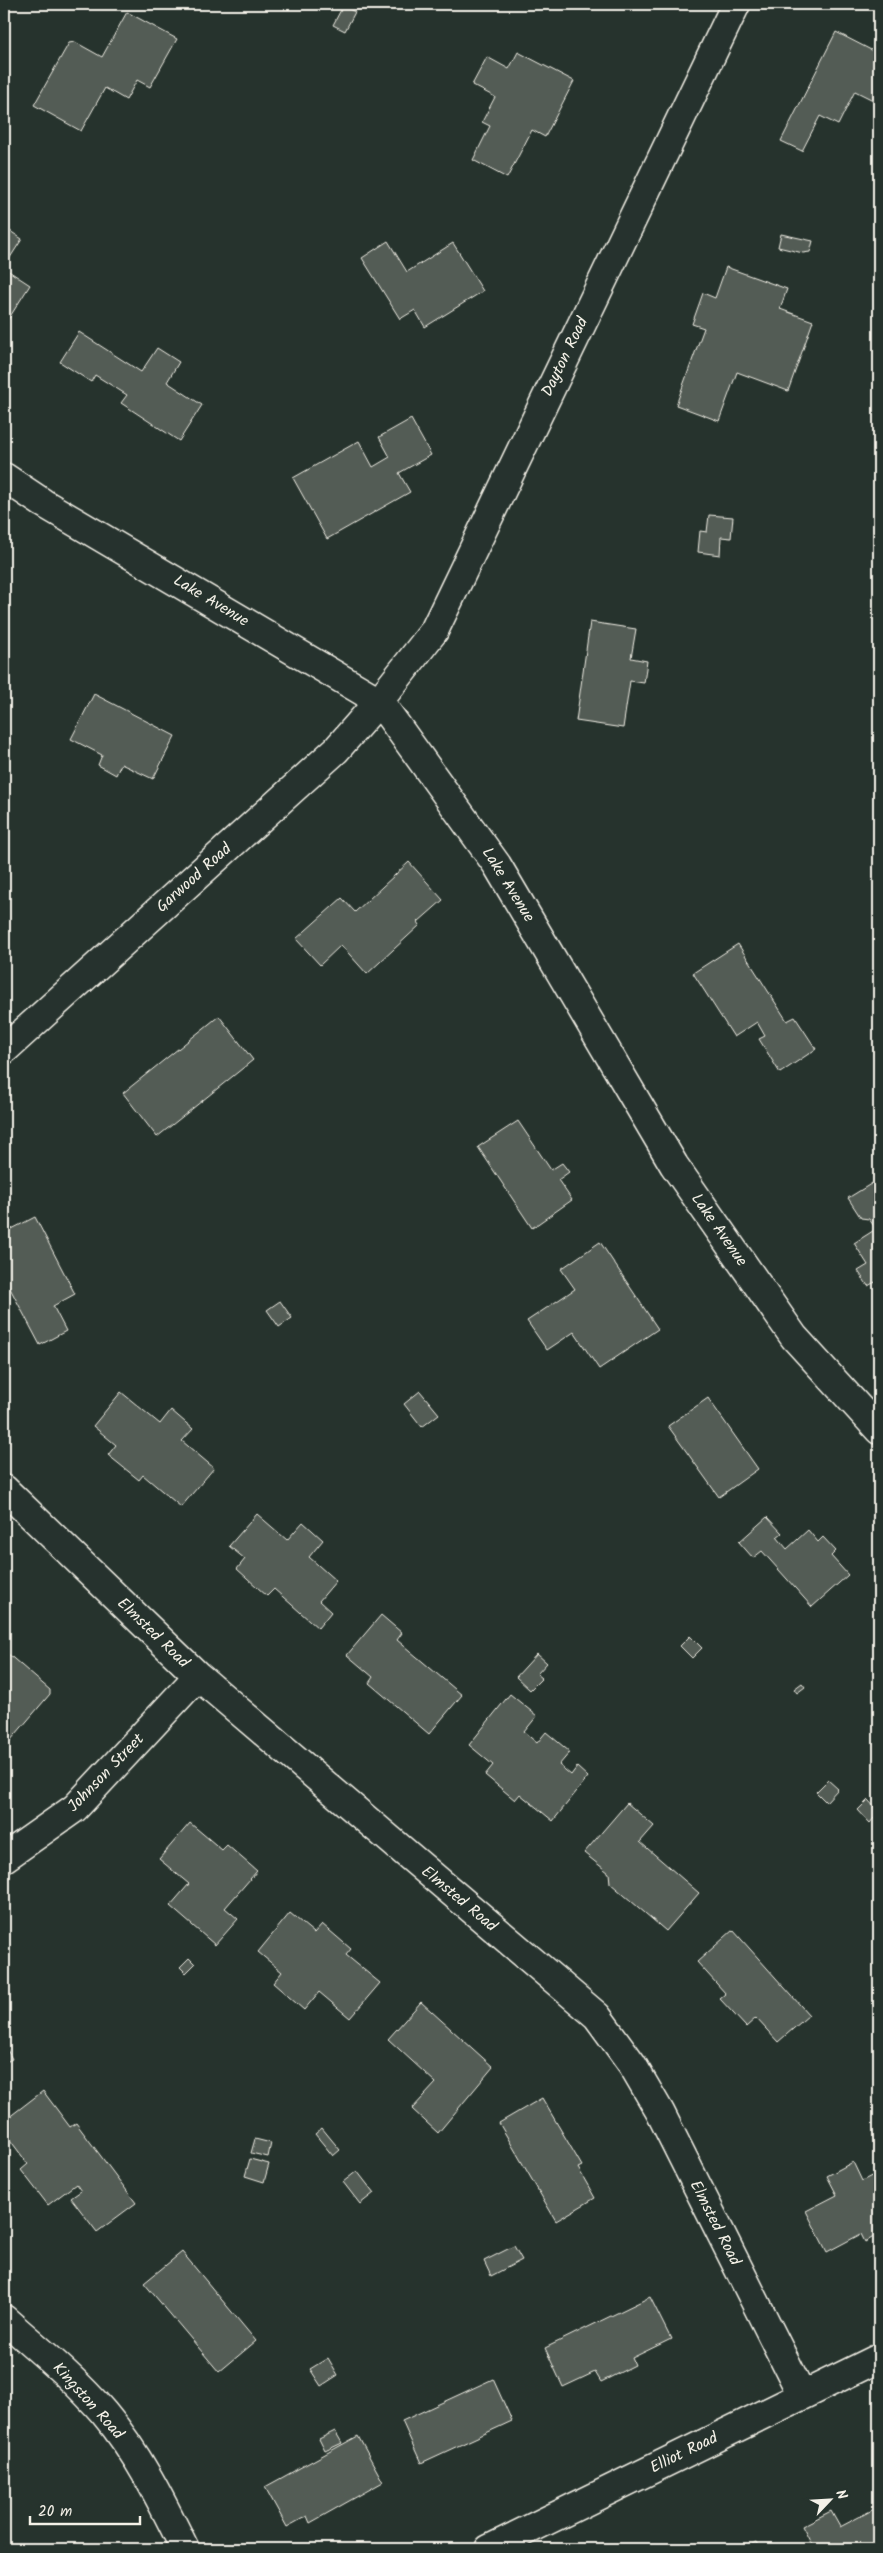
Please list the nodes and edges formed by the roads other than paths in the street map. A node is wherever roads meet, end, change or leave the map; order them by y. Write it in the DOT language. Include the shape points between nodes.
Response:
graph roads {
  1 [pos="736,4"];
  2 [pos="4,477"];
  3 [pos="379,701"];
  4 [pos="4,1050"];
  5 [pos="879,1430"];
  6 [pos="4,1489"];
  7 [pos="198,1676"];
  8 [pos="4,1858"];
  9 [pos="4,2319"];
  10 [pos="879,2358"];
  11 [pos="802,2394"];
  12 [pos="185,2549"];
  13 [pos="489,2549"];
  1 -- 3 [label="street, Dayton Road" via="434,631"];
  2 -- 3 [label="street, Lake Avenue"];
  3 -- 4 [label="street, Garwood Road" via="336,750"];
  3 -- 5 [label="street, Lake Avenue" via="497,865 674,1166 794,1337"];
  6 -- 7 [label="street, Elmsted Road"];
  7 -- 8 [label="street, Johnson Street" via="74,1808"];
  7 -- 11 [label="street, Elmsted Road" via="597,2016 632,2064 660,2112"];
  9 -- 12 [label="street, Kingston Road" via="70,2377 104,2414 157,2491"];
  10 -- 11 [label="street, Elliot Road"];
  11 -- 13 [label="street, Elliot Road"];
}
